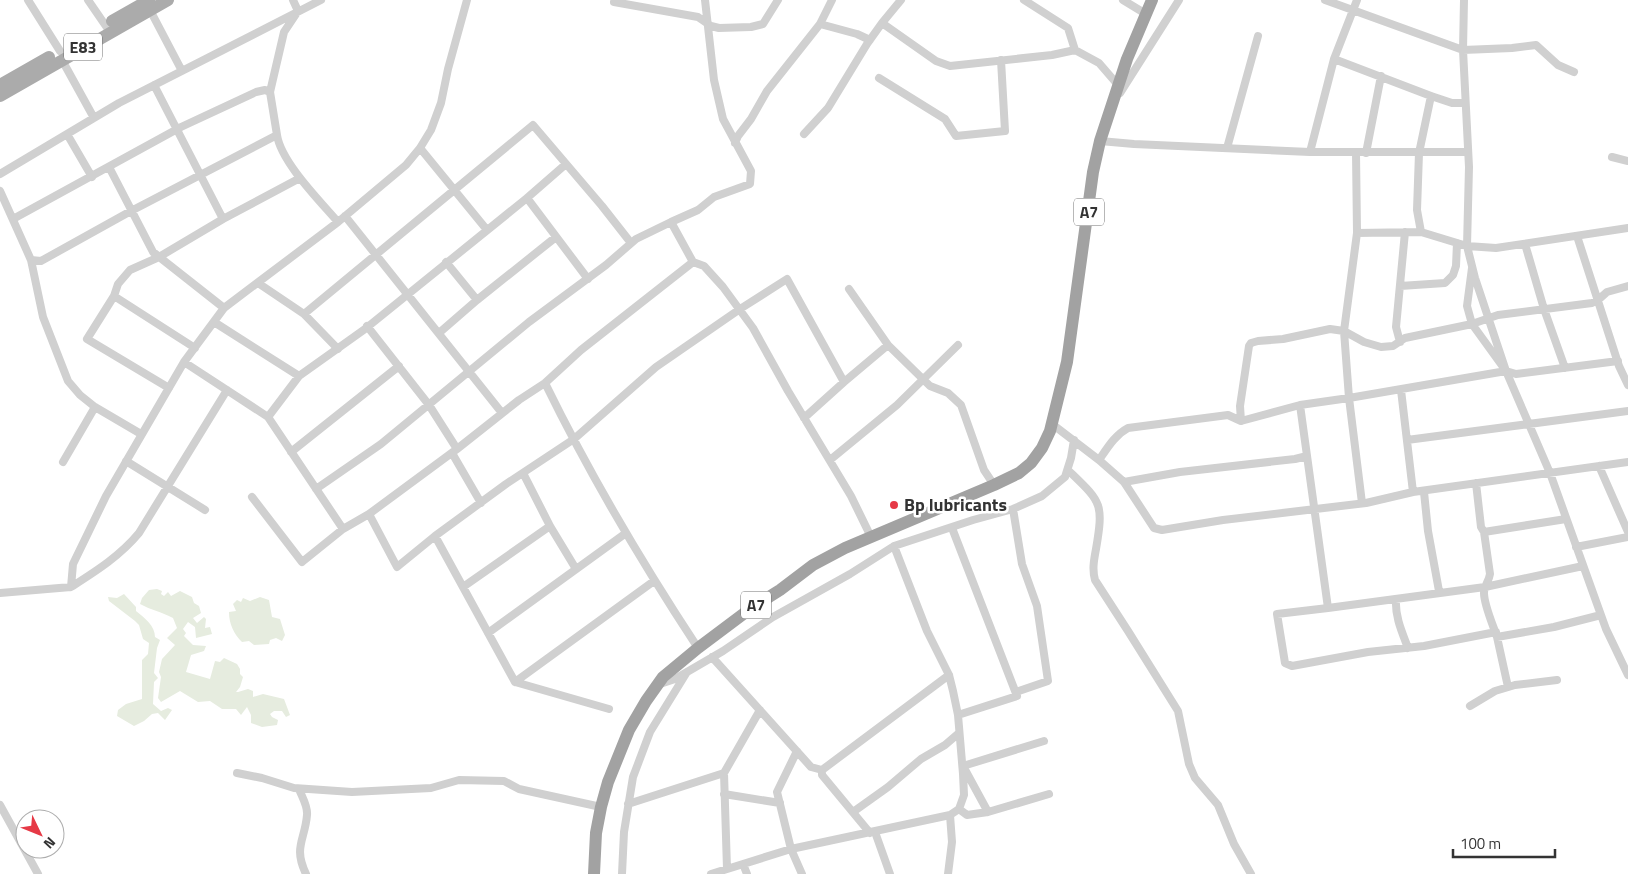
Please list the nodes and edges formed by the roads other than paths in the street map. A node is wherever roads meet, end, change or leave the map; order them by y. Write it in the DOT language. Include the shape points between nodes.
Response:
graph roads {
  1 [pos="28,0"];
  2 [pos="88,0"];
  3 [pos="168,0"];
  4 [pos="293,0"];
  5 [pos="321,0"];
  6 [pos="467,0"];
  7 [pos="705,0"];
  8 [pos="778,0"];
  9 [pos="832,0"];
  10 [pos="902,0"];
  11 [pos="1024,0"];
  12 [pos="1123,0"];
  13 [pos="1152,0"];
  14 [pos="1179,0"];
  15 [pos="1325,0"];
  16 [pos="1357,0"];
  17 [pos="1464,0"];
  18 [pos="614,2"];
  19 [pos="150,5"];
  20 [pos="298,11"];
  21 [pos="1352,11"];
  22 [pos="1146,14"];
  23 [pos="706,22"];
  24 [pos="882,23"];
  25 [pos="820,24"];
  26 [pos="108,29"];
  27 [pos="1258,36"];
  28 [pos="870,40"];
  29 [pos="1075,50"];
  30 [pos="1463,50"];
  31 [pos="61,55"];
  32 [pos="1334,59"];
  33 [pos="1002,60"];
  34 [pos="182,71"];
  35 [pos="1574,72"];
  36 [pos="1381,76"];
  37 [pos="879,78"];
  38 [pos="0,85"];
  39 [pos="154,85"];
  40 [pos="1118,85"];
  41 [pos="270,92"];
  42 [pos="0,96"];
  43 [pos="1431,96"];
  44 [pos="1465,103"];
  45 [pos="1110,110"];
  46 [pos="94,118"];
  47 [pos="178,129"];
  48 [pos="67,134"];
  49 [pos="804,134"];
  50 [pos="277,135"];
  51 [pos="1100,141"];
  52 [pos="735,143"];
  53 [pos="420,148"];
  54 [pos="1227,148"];
  55 [pos="1310,152"];
  56 [pos="1468,152"];
  57 [pos="1356,153"];
  58 [pos="1366,153"];
  59 [pos="1419,153"];
  60 [pos="1612,157"];
  61 [pos="1628,161"];
  62 [pos="566,164"];
  63 [pos="109,168"];
  64 [pos="0,174"];
  65 [pos="201,174"];
  66 [pos="92,177"];
  67 [pos="300,178"];
  68 [pos="455,190"];
  69 [pos="0,191"];
  70 [pos="527,198"];
  71 [pos="131,211"];
  72 [pos="345,216"];
  73 [pos="13,219"];
  74 [pos="223,220"];
  75 [pos="338,222"];
  76 [pos="671,222"];
  77 [pos="1628,228"];
  78 [pos="487,230"];
  79 [pos="1405,232"];
  80 [pos="1421,232"];
  81 [pos="1357,233"];
  82 [pos="1578,236"];
  83 [pos="556,237"];
  84 [pos="631,243"];
  85 [pos="1457,243"];
  86 [pos="1525,244"];
  87 [pos="1467,246"];
  88 [pos="376,254"];
  89 [pos="159,258"];
  90 [pos="31,260"];
  91 [pos="446,262"];
  92 [pos="693,262"];
  93 [pos="1472,266"];
  94 [pos="588,278"];
  95 [pos="258,283"];
  96 [pos="1400,286"];
  97 [pos="1628,286"];
  98 [pos="848,289"];
  99 [pos="408,293"];
  100 [pos="114,296"];
  101 [pos="477,300"];
  102 [pos="1598,300"];
  103 [pos="224,308"];
  104 [pos="740,309"];
  105 [pos="1544,309"];
  106 [pos="304,314"];
  107 [pos="1488,318"];
  108 [pos="214,322"];
  109 [pos="1472,324"];
  110 [pos="368,326"];
  111 [pos="1344,331"];
  112 [pos="439,333"];
  113 [pos="1400,342"];
  114 [pos="888,345"];
  115 [pos="958,345"];
  116 [pos="195,348"];
  117 [pos="338,350"];
  118 [pos="1618,361"];
  119 [pos="184,362"];
  120 [pos="399,366"];
  121 [pos="1565,368"];
  122 [pos="470,371"];
  123 [pos="1506,371"];
  124 [pos="299,376"];
  125 [pos="923,380"];
  126 [pos="545,382"];
  127 [pos="844,382"];
  128 [pos="1628,385"];
  129 [pos="169,388"];
  130 [pos="227,390"];
  131 [pos="1401,390"];
  132 [pos="1349,398"];
  133 [pos="1300,405"];
  134 [pos="429,406"];
  135 [pos="94,407"];
  136 [pos="1628,411"];
  137 [pos="502,413"];
  138 [pos="268,417"];
  139 [pos="804,418"];
  140 [pos="1241,421"];
  141 [pos="1529,423"];
  142 [pos="1051,427"];
  143 [pos="141,434"];
  144 [pos="574,439"];
  145 [pos="1074,440"];
  146 [pos="1407,440"];
  147 [pos="455,451"];
  148 [pos="291,452"];
  149 [pos="1307,456"];
  150 [pos="830,460"];
  151 [pos="1099,460"];
  152 [pos="126,461"];
  153 [pos="63,462"];
  154 [pos="1628,462"];
  155 [pos="1599,466"];
  156 [pos="1068,470"];
  157 [pos="523,473"];
  158 [pos="1550,473"];
  159 [pos="1124,482"];
  160 [pos="1476,484"];
  161 [pos="994,485"];
  162 [pos="168,486"];
  163 [pos="316,489"];
  164 [pos="1413,492"];
  165 [pos="1424,492"];
  166 [pos="252,497"];
  167 [pos="481,503"];
  168 [pos="1362,503"];
  169 [pos="1314,508"];
  170 [pos="1013,509"];
  171 [pos="205,510"];
  172 [pos="369,514"];
  173 [pos="1566,519"];
  174 [pos="550,526"];
  175 [pos="952,528"];
  176 [pos="344,529"];
  177 [pos="1484,532"];
  178 [pos="1628,532"];
  179 [pos="626,533"];
  180 [pos="436,536"];
  181 [pos="871,537"];
  182 [pos="1628,537"];
  183 [pos="894,546"];
  184 [pos="1576,547"];
  185 [pos="1583,566"];
  186 [pos="576,569"];
  187 [pos="654,581"];
  188 [pos="71,587"];
  189 [pos="463,587"];
  190 [pos="1485,587"];
  191 [pos="1439,592"];
  192 [pos="0,593"];
  193 [pos="1396,600"];
  194 [pos="1328,608"];
  195 [pos="1600,615"];
  196 [pos="488,633"];
  197 [pos="1497,634"];
  198 [pos="698,648"];
  199 [pos="1408,648"];
  200 [pos="712,657"];
  201 [pos="688,670"];
  202 [pos="949,675"];
  203 [pos="1628,675"];
  204 [pos="1557,680"];
  205 [pos="515,682"];
  206 [pos="658,684"];
  207 [pos="1508,687"];
  208 [pos="1016,692"];
  209 [pos="1470,706"];
  210 [pos="610,709"];
  211 [pos="760,710"];
  212 [pos="958,715"];
  213 [pos="959,733"];
  214 [pos="1044,740"];
  215 [pos="797,751"];
  216 [pos="963,766"];
  217 [pos="822,770"];
  218 [pos="724,773"];
  219 [pos="237,774"];
  220 [pos="299,789"];
  221 [pos="724,794"];
  222 [pos="1049,794"];
  223 [pos="780,803"];
  224 [pos="628,804"];
  225 [pos="0,806"];
  226 [pos="601,807"];
  227 [pos="959,809"];
  228 [pos="853,812"];
  229 [pos="988,812"];
  230 [pos="950,815"];
  231 [pos="872,832"];
  232 [pos="791,849"];
  233 [pos="743,864"];
  234 [pos="727,869"];
  235 [pos="38,874"];
  236 [pos="306,874"];
  237 [pos="594,874"];
  238 [pos="622,874"];
  239 [pos="711,874"];
  240 [pos="747,874"];
  241 [pos="802,874"];
  242 [pos="890,874"];
  243 [pos="948,874"];
  244 [pos="1252,874"];
  1 -- 31 [label="street"];
  2 -- 26 [label="street"];
  3 -- 19 [label="main road, E83"];
  4 -- 20 [label="street"];
  5 -- 20 [label="street"];
  6 -- 53 [label="street" via="440,103 431,130"];
  7 -- 23 [label="street"];
  8 -- 23 [label="street" via="763,24 719,28"];
  9 -- 25 [label="street"];
  10 -- 24 [label="street"];
  11 -- 29 [label="street" via="1068,28"];
  12 -- 22 [label="street"];
  13 -- 22 [label="highway, A7"];
  14 -- 45 [label="street"];
  15 -- 21 [label="street"];
  16 -- 21 [label="street"];
  17 -- 30 [label="street"];
  18 -- 23 [label="street" via="698,17"];
  19 -- 26 [label="main road, E83"];
  19 -- 34 [label="street"];
  20 -- 34 [label="street"];
  20 -- 41 [label="street" via="284,32"];
  21 -- 30 [label="street"];
  21 -- 32 [label="street"];
  22 -- 40 [label="highway, A7"];
  23 -- 52 [label="street" via="723,120"];
  24 -- 28 [label="street"];
  24 -- 33 [label="street" via="936,61 950,66"];
  25 -- 28 [label="street"];
  25 -- 52 [label="street" via="767,92"];
  26 -- 31 [label="main road, E83"];
  27 -- 54 [label="street"];
  28 -- 49 [label="street" via="828,108"];
  29 -- 33 [label="street"];
  29 -- 40 [label="street" via="1099,63"];
  30 -- 35 [label="street" via="1536,45 1558,65"];
  30 -- 44 [label="street"];
  31 -- 38 [label="main road, E83"];
  31 -- 42 [label="main road, E83"];
  31 -- 46 [label="street"];
  32 -- 36 [label="street"];
  32 -- 55 [label="street"];
  33 -- 37 [label="street" via="1005,130 956,136 945,119"];
  34 -- 39 [label="street"];
  36 -- 43 [label="street"];
  36 -- 58 [label="street"];
  39 -- 46 [label="street"];
  39 -- 47 [label="street"];
  40 -- 45 [label="highway, A7"];
  41 -- 47 [label="street" via="256,92"];
  41 -- 50 [label="street"];
  43 -- 44 [label="street" via="1452,103"];
  43 -- 59 [label="street"];
  44 -- 56 [label="street"];
  45 -- 51 [label="highway, A7"];
  46 -- 48 [label="street"];
  47 -- 63 [label="street"];
  47 -- 65 [label="street"];
  48 -- 64 [label="street"];
  48 -- 66 [label="street"];
  50 -- 65 [label="street"];
  50 -- 67 [label="street" via="288,161"];
  51 -- 54 [label="street"];
  51 -- 142 [label="highway, A7" via="1067,362"];
  52 -- 76 [label="street" via="751,171 750,184 714,197 698,210"];
  53 -- 68 [label="street"];
  53 -- 72 [label="street" via="406,165"];
  54 -- 55 [label="street"];
  55 -- 57 [label="street"];
  56 -- 59 [label="street"];
  56 -- 87 [label="street"];
  57 -- 58 [label="street"];
  57 -- 81 [label="street"];
  58 -- 59 [label="street"];
  59 -- 80 [label="street" via="1417,210"];
  60 -- 61 [label="street"];
  62 -- 68 [label="street" via="534,125"];
  62 -- 70 [label="street"];
  62 -- 84 [label="street"];
  63 -- 66 [label="street"];
  63 -- 71 [label="street"];
  65 -- 71 [label="street"];
  65 -- 74 [label="street"];
  66 -- 73 [label="street"];
  67 -- 74 [label="street"];
  67 -- 75 [label="street"];
  68 -- 78 [label="street"];
  68 -- 88 [label="street"];
  69 -- 73 [label="street"];
  70 -- 78 [label="street"];
  70 -- 83 [label="street"];
  71 -- 89 [label="street"];
  71 -- 90 [label="street" via="41,260"];
  72 -- 75 [label="street"];
  72 -- 88 [label="street"];
  73 -- 90 [label="street"];
  74 -- 89 [label="street"];
  75 -- 95 [label="street"];
  76 -- 84 [label="street"];
  76 -- 92 [label="street"];
  77 -- 82 [label="street"];
  78 -- 91 [label="street"];
  79 -- 80 [label="street"];
  79 -- 81 [label="street"];
  79 -- 96 [label="street"];
  80 -- 85 [label="street"];
  81 -- 111 [label="street"];
  82 -- 86 [label="street"];
  82 -- 102 [label="street"];
  83 -- 94 [label="street"];
  83 -- 101 [label="street"];
  84 -- 94 [label="street"];
  85 -- 87 [label="street"];
  85 -- 96 [label="street" via="1456,266 1445,283"];
  86 -- 87 [label="street" via="1496,248"];
  86 -- 105 [label="street"];
  87 -- 93 [label="street"];
  88 -- 99 [label="street"];
  88 -- 106 [label="street"];
  89 -- 100 [label="street" via="130,270 118,284"];
  89 -- 103 [label="street"];
  90 -- 135 [label="street" via="43,317 68,381"];
  91 -- 99 [label="street"];
  91 -- 101 [label="street"];
  92 -- 104 [label="street" via="704,266"];
  92 -- 126 [label="street"];
  93 -- 107 [label="street"];
  93 -- 109 [label="street" via="1467,306"];
  94 -- 122 [label="street"];
  95 -- 103 [label="street"];
  95 -- 106 [label="street"];
  96 -- 113 [label="street" via="1396,327"];
  97 -- 102 [label="street" via="1607,292"];
  98 -- 114 [label="street"];
  99 -- 110 [label="street"];
  99 -- 112 [label="street"];
  100 -- 116 [label="street"];
  100 -- 129 [label="street" via="87,339"];
  101 -- 112 [label="street"];
  102 -- 105 [label="street"];
  102 -- 118 [label="street"];
  103 -- 108 [label="street"];
  104 -- 127 [label="street" via="787,279"];
  104 -- 139 [label="street"];
  104 -- 144 [label="street" via="656,367"];
  105 -- 107 [label="street"];
  105 -- 121 [label="street"];
  106 -- 117 [label="street"];
  107 -- 109 [label="street"];
  107 -- 123 [label="street"];
  108 -- 116 [label="street"];
  108 -- 124 [label="street"];
  109 -- 113 [label="street" via="1405,338"];
  109 -- 123 [label="street"];
  110 -- 117 [label="street"];
  110 -- 120 [label="street"];
  111 -- 113 [label="street" via="1381,347"];
  111 -- 132 [label="street"];
  111 -- 140 [label="street" via="1330,329 1251,343 1240,406"];
  112 -- 122 [label="street"];
  114 -- 125 [label="street"];
  114 -- 127 [label="street"];
  115 -- 125 [label="street"];
  116 -- 119 [label="street"];
  117 -- 124 [label="street"];
  118 -- 121 [label="street"];
  118 -- 128 [label="street"];
  119 -- 129 [label="street"];
  119 -- 130 [label="street"];
  120 -- 134 [label="street"];
  120 -- 148 [label="street"];
  121 -- 123 [label="street" via="1516,374"];
  122 -- 134 [label="street"];
  122 -- 137 [label="street"];
  123 -- 131 [label="street"];
  123 -- 141 [label="street"];
  124 -- 138 [label="street"];
  125 -- 150 [label="street"];
  125 -- 161 [label="street" via="962,404 982,464"];
  126 -- 137 [label="street"];
  126 -- 144 [label="street"];
  127 -- 139 [label="street"];
  129 -- 143 [label="street"];
  130 -- 138 [label="street"];
  130 -- 162 [label="street"];
  131 -- 132 [label="street"];
  131 -- 146 [label="street"];
  132 -- 133 [label="street"];
  132 -- 168 [label="street"];
  133 -- 140 [label="street"];
  133 -- 149 [label="street"];
  134 -- 147 [label="street"];
  134 -- 163 [label="street"];
  135 -- 143 [label="street"];
  135 -- 153 [label="street"];
  136 -- 141 [label="street"];
  137 -- 147 [label="street"];
  138 -- 148 [label="street"];
  139 -- 150 [label="street"];
  140 -- 151 [label="street" via="1228,415 1128,428 1112,441"];
  141 -- 146 [label="street"];
  141 -- 158 [label="street"];
  142 -- 145 [label="street"];
  142 -- 161 [label="highway, A7" via="1042,448 1030,463 1019,473"];
  143 -- 152 [label="street"];
  144 -- 157 [label="street"];
  144 -- 179 [label="street"];
  145 -- 151 [label="street"];
  145 -- 156 [label="street"];
  146 -- 164 [label="street"];
  147 -- 167 [label="street"];
  147 -- 172 [label="street"];
  148 -- 163 [label="street"];
  149 -- 159 [label="street"];
  149 -- 169 [label="street"];
  150 -- 181 [label="street"];
  151 -- 159 [label="street"];
  152 -- 162 [label="street"];
  152 -- 188 [label="street" via="73,564"];
  154 -- 155 [label="street"];
  155 -- 158 [label="street"];
  155 -- 178 [label="street"];
  156 -- 170 [label="street" via="1065,477 1042,496"];
  156 -- 244 [label="street" via="1099,505 1101,517 1092,571 1095,580 1178,711 1195,778 1218,805 1234,844"];
  157 -- 167 [label="street"];
  157 -- 174 [label="street"];
  158 -- 160 [label="street"];
  158 -- 173 [label="street"];
  159 -- 169 [label="street" via="1154,528 1162,530"];
  160 -- 165 [label="street"];
  160 -- 177 [label="street"];
  161 -- 181 [label="highway, A7"];
  162 -- 171 [label="street"];
  162 -- 188 [label="street" via="128,547"];
  163 -- 176 [label="street"];
  164 -- 165 [label="street"];
  164 -- 168 [label="street"];
  165 -- 191 [label="street"];
  166 -- 176 [label="street" via="302,562"];
  167 -- 180 [label="street"];
  168 -- 169 [label="street"];
  169 -- 194 [label="street"];
  170 -- 175 [label="street"];
  170 -- 208 [label="street" via="1022,564 1038,606 1048,681"];
  172 -- 176 [label="street"];
  172 -- 180 [label="street" via="396,568"];
  173 -- 177 [label="street"];
  173 -- 184 [label="street"];
  174 -- 186 [label="street"];
  174 -- 189 [label="street"];
  175 -- 183 [label="street"];
  175 -- 208 [label="street"];
  177 -- 190 [label="street" via="1490,574"];
  179 -- 186 [label="street"];
  179 -- 187 [label="street"];
  180 -- 189 [label="street"];
  181 -- 198 [label="highway, A7" via="813,565"];
  182 -- 184 [label="street"];
  183 -- 200 [label="street"];
  183 -- 202 [label="street" via="932,643"];
  184 -- 185 [label="street"];
  185 -- 190 [label="street"];
  185 -- 195 [label="street"];
  186 -- 196 [label="street"];
  187 -- 198 [label="street"];
  187 -- 205 [label="street"];
  188 -- 192 [label="street"];
  189 -- 196 [label="street"];
  190 -- 191 [label="street"];
  190 -- 197 [label="street" via="1484,594"];
  191 -- 193 [label="street"];
  193 -- 194 [label="street"];
  193 -- 199 [label="street" via="1399,624"];
  194 -- 199 [label="street" via="1277,614 1285,663 1292,666"];
  195 -- 197 [label="street" via="1554,627"];
  195 -- 203 [label="street"];
  196 -- 205 [label="street"];
  197 -- 199 [label="street"];
  197 -- 207 [label="street"];
  198 -- 206 [label="highway, A7"];
  200 -- 201 [label="street"];
  200 -- 211 [label="street"];
  201 -- 206 [label="street"];
  201 -- 224 [label="street" via="650,732 633,777"];
  202 -- 212 [label="street"];
  202 -- 217 [label="street"];
  204 -- 207 [label="street"];
  205 -- 210 [label="street"];
  206 -- 226 [label="highway, A7" via="629,730"];
  207 -- 209 [label="street"];
  208 -- 212 [label="street" via="1017,696"];
  211 -- 215 [label="street"];
  211 -- 218 [label="street"];
  212 -- 213 [label="street"];
  213 -- 216 [label="street"];
  213 -- 228 [label="street"];
  214 -- 216 [label="street"];
  215 -- 217 [label="street" via="811,766"];
  215 -- 223 [label="street" via="777,792"];
  216 -- 227 [label="street" via="964,795"];
  216 -- 229 [label="street"];
  217 -- 228 [label="street" via="822,775"];
  218 -- 221 [label="street"];
  218 -- 224 [label="street"];
  219 -- 220 [label="street"];
  220 -- 226 [label="street" via="352,792 431,788 459,780 504,780 519,789"];
  220 -- 236 [label="street" via="307,808 299,852"];
  221 -- 223 [label="street"];
  221 -- 234 [label="street"];
  222 -- 229 [label="street"];
  223 -- 232 [label="street"];
  224 -- 238 [label="street"];
  225 -- 235 [label="street"];
  226 -- 237 [label="highway, A7"];
  227 -- 229 [label="street" via="967,815"];
  227 -- 230 [label="street"];
  228 -- 231 [label="street"];
  230 -- 231 [label="street"];
  230 -- 243 [label="street" via="952,842"];
  231 -- 232 [label="street"];
  231 -- 242 [label="street"];
  232 -- 233 [label="street"];
  232 -- 241 [label="street"];
  233 -- 234 [label="street"];
  233 -- 240 [label="street"];
  234 -- 239 [label="street"];
}
